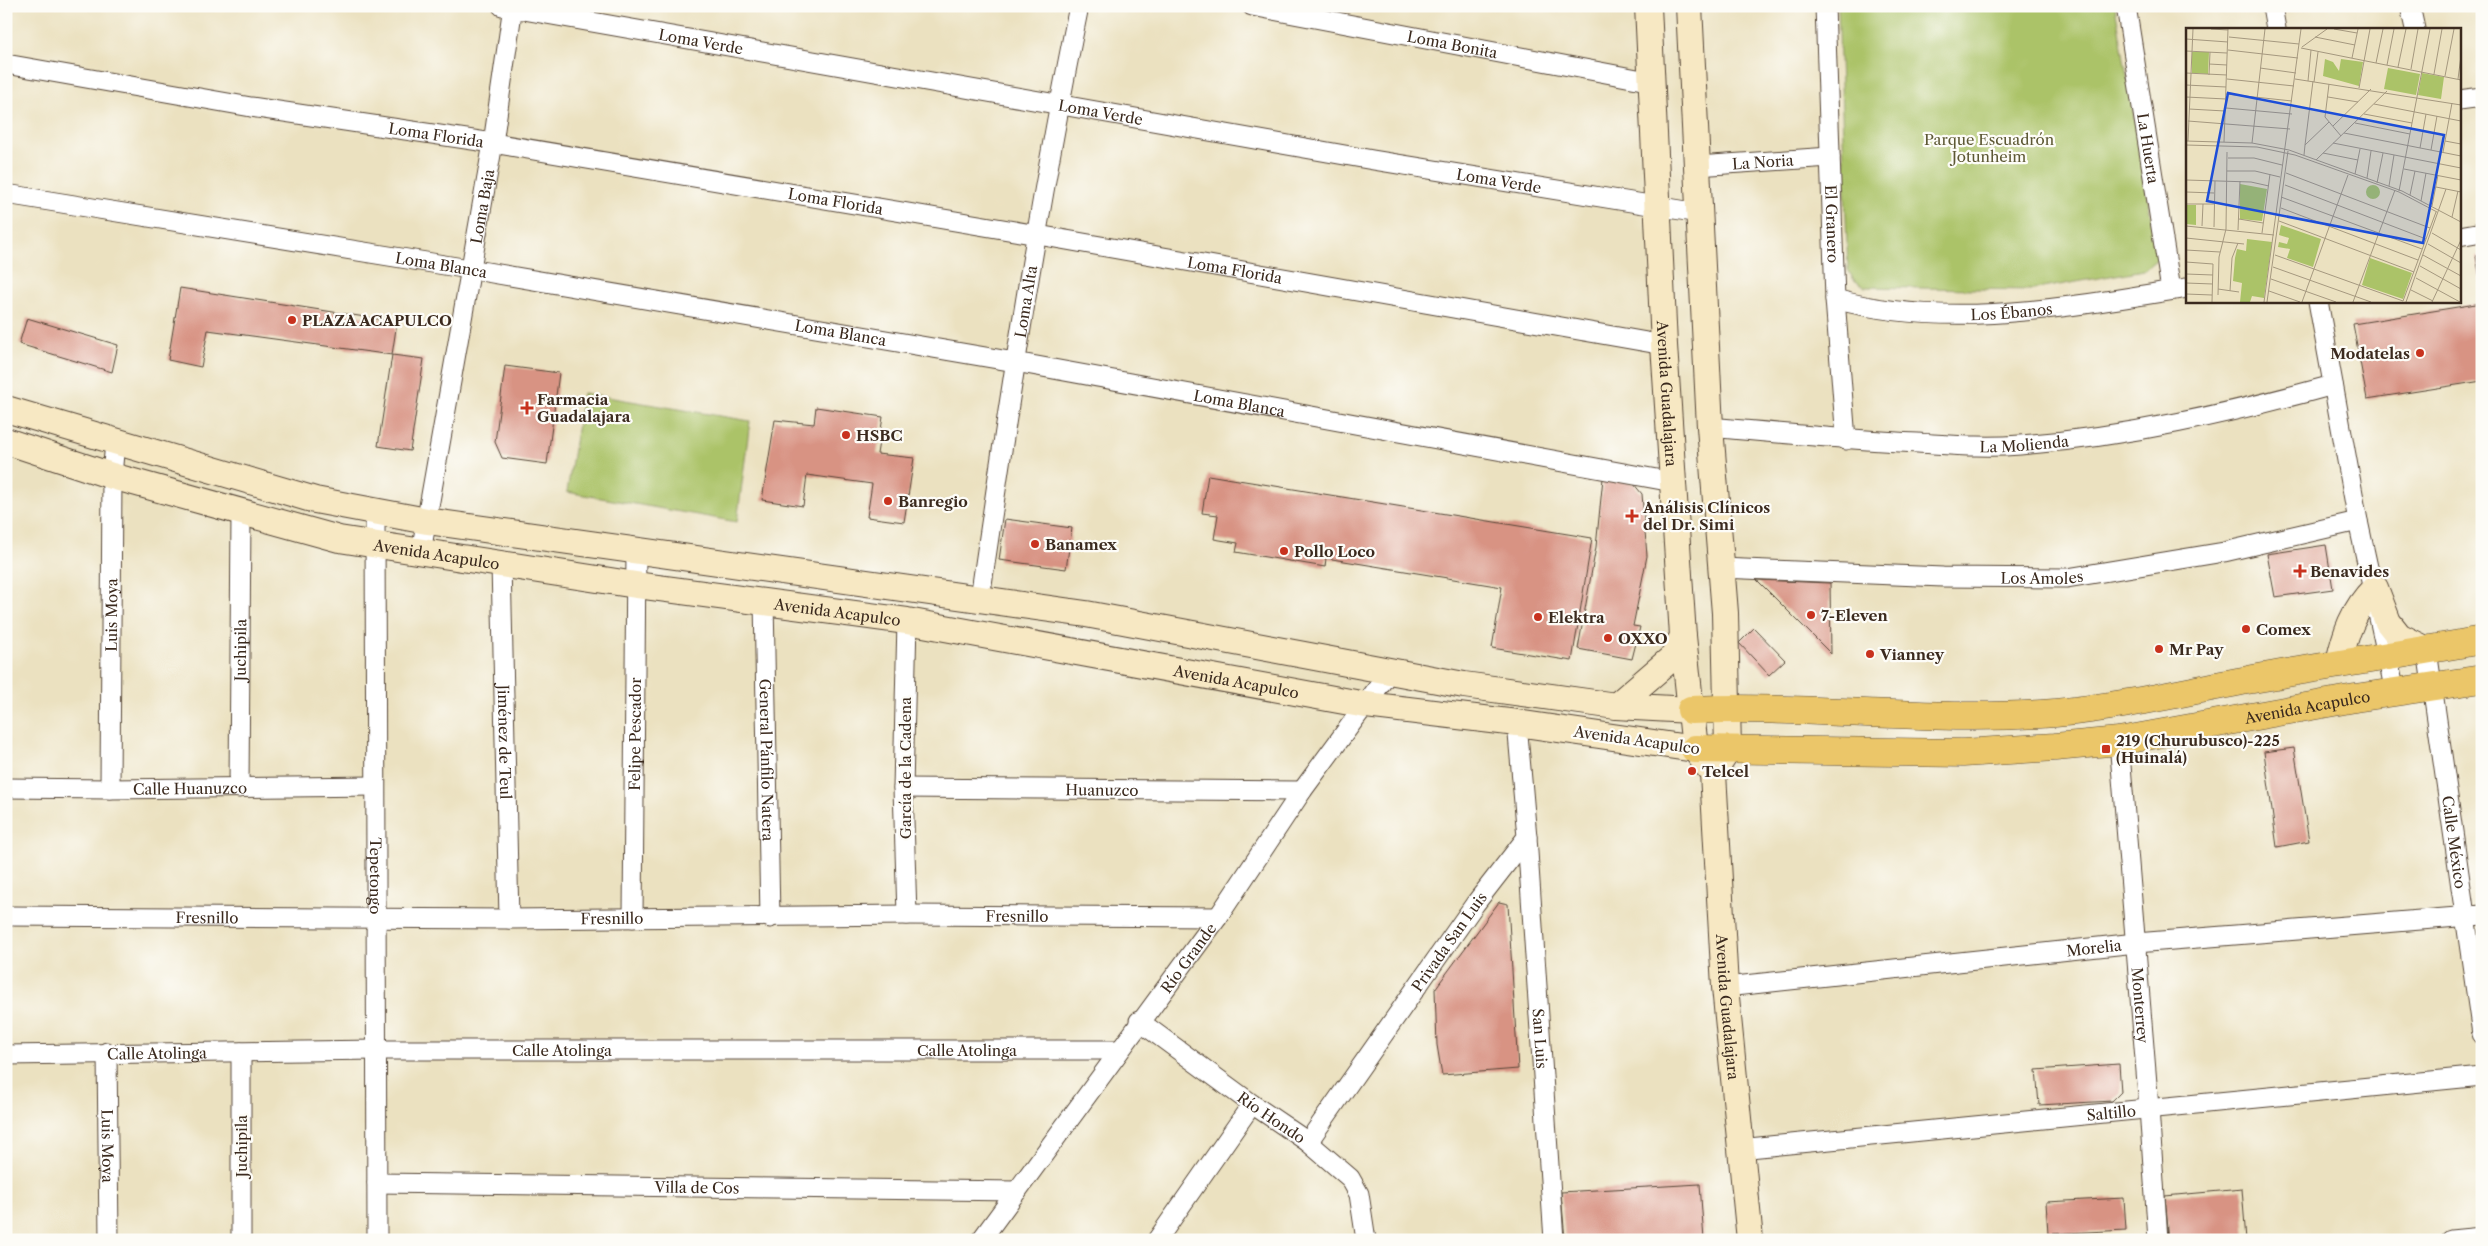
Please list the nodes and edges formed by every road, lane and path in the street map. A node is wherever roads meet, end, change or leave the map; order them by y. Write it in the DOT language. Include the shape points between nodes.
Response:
graph roads {
  1 [pos="1080,6"];
  2 [pos="1252,6"];
  3 [pos="1648,6"];
  4 [pos="1689,6"];
  5 [pos="1825,6"];
  6 [pos="2126,6"];
  7 [pos="2272,6"];
  8 [pos="2410,6"];
  9 [pos="509,7"];
  10 [pos="2276,28"];
  11 [pos="2415,28"];
  12 [pos="6,64"];
  13 [pos="1653,82"];
  14 [pos="2482,97"];
  15 [pos="2460,100"];
  16 [pos="1059,105"];
  17 [pos="493,143"];
  18 [pos="1830,157"];
  19 [pos="1697,166"];
  20 [pos="6,194"];
  21 [pos="1659,206"];
  22 [pos="1699,213"];
  23 [pos="2482,232"];
  24 [pos="1038,235"];
  25 [pos="2460,236"];
  26 [pos="469,269"];
  27 [pos="2179,289"];
  28 [pos="1835,299"];
  29 [pos="2318,302"];
  30 [pos="1664,345"];
  31 [pos="1016,362"];
  32 [pos="2333,385"];
  33 [pos="6,409"];
  34 [pos="1710,426"];
  35 [pos="1846,440"];
  36 [pos="6,441"];
  37 [pos="114,442"];
  38 [pos="112,476"];
  39 [pos="1673,482"];
  40 [pos="375,512"];
  41 [pos="241,513"];
  42 [pos="427,521"];
  43 [pos="2358,521"];
  44 [pos="374,545"];
  45 [pos="421,552"];
  46 [pos="636,552"];
  47 [pos="501,564"];
  48 [pos="1721,568"];
  49 [pos="636,585"];
  50 [pos="2374,588"];
  51 [pos="980,598"];
  52 [pos="764,601"];
  53 [pos="907,621"];
  54 [pos="1683,636"];
  55 [pos="2482,640"];
  56 [pos="2427,650"];
  57 [pos="2389,657"];
  58 [pos="2339,663"];
  59 [pos="1390,672"];
  60 [pos="2482,680"];
  61 [pos="2432,686"];
  62 [pos="2395,692"];
  63 [pos="1366,705"];
  64 [pos="1616,706"];
  65 [pos="1728,708"];
  66 [pos="1691,710"];
  67 [pos="1517,723"];
  68 [pos="2118,741"];
  69 [pos="1695,749"];
  70 [pos="1728,750"];
  71 [pos="1713,773"];
  72 [pos="374,786"];
  73 [pos="6,788"];
  74 [pos="239,788"];
  75 [pos="903,788"];
  76 [pos="110,789"];
  77 [pos="1302,791"];
  78 [pos="1527,837"];
  79 [pos="907,915"];
  80 [pos="6,916"];
  81 [pos="1218,916"];
  82 [pos="2473,916"];
  83 [pos="376,918"];
  84 [pos="633,918"];
  85 [pos="770,918"];
  86 [pos="509,919"];
  87 [pos="2136,943"];
  88 [pos="1725,987"];
  89 [pos="1139,1021"];
  90 [pos="2482,1034"];
  91 [pos="377,1050"];
  92 [pos="1118,1050"];
  93 [pos="107,1052"];
  94 [pos="241,1052"];
  95 [pos="6,1055"];
  96 [pos="2482,1076"];
  97 [pos="1252,1104"];
  98 [pos="2149,1108"];
  99 [pos="1308,1142"];
  100 [pos="1739,1149"];
  101 [pos="377,1183"];
  102 [pos="1016,1191"];
  103 [pos="2482,1237"];
  104 [pos="110,1240"];
  105 [pos="241,1240"];
  106 [pos="377,1240"];
  107 [pos="981,1240"];
  108 [pos="1158,1240"];
  109 [pos="1366,1240"];
  110 [pos="1554,1240"];
  111 [pos="1750,1240"];
  112 [pos="2158,1240"];
  113 [pos="2451,1240"];
  1 -- 16 [label="street, Loma Alta"];
  2 -- 13 [label="street, Loma Bonita"];
  3 -- 13 [label="main road, Avenida Guadalajara"];
  4 -- 19 [label="main road"];
  5 -- 18 [label="street, El Granero"];
  6 -- 27 [label="street, La Huerta"];
  7 -- 10 [label="street"];
  8 -- 11 [label="street"];
  9 -- 16 [label="street, Loma Verde"];
  9 -- 17 [label="street, Loma Baja"];
  12 -- 17 [label="street, Loma Florida" via="251,107"];
  13 -- 21 [label="main road, Avenida Guadalajara"];
  14 -- 15 [label="street"];
  16 -- 21 [label="street, Loma Verde"];
  16 -- 24 [label="street, Loma Alta"];
  17 -- 24 [label="street, Loma Florida"];
  17 -- 26 [label="street, Loma Baja"];
  18 -- 19 [label="street, La Noria"];
  18 -- 28 [label="street, El Granero"];
  19 -- 22 [label="main road"];
  20 -- 26 [label="street, Loma Blanca"];
  21 -- 22 [label="street, Loma Verde"];
  21 -- 30 [label="main road, Avenida Guadalajara"];
  22 -- 34 [label="main road"];
  23 -- 25 [label="street"];
  24 -- 30 [label="street, Loma Florida"];
  24 -- 31 [label="street, Loma Alta"];
  26 -- 31 [label="street, Loma Blanca"];
  26 -- 42 [label="street, Loma Baja"];
  27 -- 28 [label="street, Los Ébanos" via="2048,310 1976,314 1882,310"];
  28 -- 35 [label="street, El Granero"];
  29 -- 32 [label="street"];
  30 -- 39 [label="main road, Avenida Guadalajara"];
  31 -- 39 [label="street, Loma Blanca"];
  31 -- 51 [label="street, Loma Alta"];
  32 -- 35 [label="street, La Molienda" via="2227,414 2059,441 1975,446"];
  32 -- 43 [label="street"];
  33 -- 37 [label="main road, Avenida Acapulco"];
  34 -- 35 [label="street, La Molienda"];
  34 -- 48 [label="main road"];
  36 -- 38 [label="main road, Avenida Acapulco"];
  37 -- 38 [label="street, Luis Moya"];
  37 -- 40 [label="main road, Avenida Acapulco" via="315,500"];
  38 -- 41 [label="main road, Avenida Acapulco"];
  38 -- 76 [label="street, Luis Moya"];
  39 -- 54 [label="main road, Avenida Guadalajara"];
  40 -- 42 [label="main road, Avenida Acapulco"];
  40 -- 44 [label="street, Tepetongo"];
  41 -- 44 [label="main road, Avenida Acapulco"];
  41 -- 74 [label="street, Juchipila"];
  42 -- 45 [label="street, Loma Baja"];
  42 -- 46 [label="main road, Avenida Acapulco"];
  43 -- 48 [label="street, Los Amoles" via="2224,552 2067,578"];
  43 -- 50 [label="street"];
  44 -- 45 [label="main road, Avenida Acapulco"];
  44 -- 72 [label="street, Tepetongo"];
  45 -- 47 [label="main road, Avenida Acapulco"];
  46 -- 49 [label="street, Felipe Pescador"];
  46 -- 51 [label="main road, Avenida Acapulco"];
  47 -- 49 [label="main road, Avenida Acapulco"];
  47 -- 86 [label="street, Jiménez de Teul"];
  48 -- 65 [label="main road"];
  49 -- 52 [label="main road, Avenida Acapulco"];
  49 -- 84 [label="street, Felipe Pescador"];
  50 -- 56 [label="main road" via="2388,622 2399,636"];
  50 -- 57 [label="street"];
  50 -- 58 [label="main road" via="2353,616"];
  51 -- 59 [label="main road, Avenida Acapulco" via="1086,614"];
  52 -- 53 [label="main road, Avenida Acapulco"];
  52 -- 85 [label="street, General Pánfilo Natera"];
  53 -- 63 [label="main road, Avenida Acapulco"];
  53 -- 75 [label="street, García de la Cadena"];
  54 -- 64 [label="main road" via="1673,657"];
  54 -- 66 [label="main road, Avenida Guadalajara"];
  55 -- 56 [label="main road, Avenida Acapulco"];
  56 -- 57 [label="main road, Avenida Acapulco"];
  56 -- 61 [label="street, Calle México"];
  57 -- 58 [label="main road, Avenida Acapulco"];
  57 -- 62 [label="street"];
  58 -- 65 [label="main road, Avenida Acapulco" via="2056,713 1943,715"];
  59 -- 63 [label="street, Río Grande"];
  59 -- 64 [label="main road, Avenida Acapulco"];
  60 -- 61 [label="main road, Avenida Acapulco"];
  61 -- 62 [label="main road, Avenida Acapulco"];
  61 -- 82 [label="street, Calle México"];
  62 -- 68 [label="main road, Avenida Acapulco"];
  63 -- 67 [label="main road, Avenida Acapulco"];
  63 -- 77 [label="street, Río Grande"];
  64 -- 66 [label="main road, Avenida Acapulco"];
  65 -- 66 [label="main road, Avenida Acapulco"];
  65 -- 70 [label="main road"];
  66 -- 69 [label="main road, Avenida Guadalajara"];
  67 -- 69 [label="main road, Avenida Acapulco"];
  67 -- 78 [label="street"];
  68 -- 70 [label="main road, Avenida Acapulco" via="1963,753"];
  68 -- 87 [label="street, Monterrey"];
  69 -- 70 [label="main road, Avenida Acapulco"];
  69 -- 71 [label="main road"];
  70 -- 71 [label="main road"];
  71 -- 88 [label="main road, Avenida Guadalajara"];
  72 -- 74 [label="street, Calle Huanuzco"];
  72 -- 83 [label="street, Tepetongo"];
  73 -- 76 [label="street, Calle Huanuzco"];
  74 -- 76 [label="street, Calle Huanuzco"];
  75 -- 77 [label="street, Huanuzco"];
  75 -- 79 [label="street, García de la Cadena"];
  77 -- 81 [label="street, Río Grande"];
  78 -- 99 [label="street, Privada San Luis" via="1475,904"];
  78 -- 110 [label="street, San Luis"];
  79 -- 81 [label="street, Fresnillo"];
  79 -- 85 [label="street, Fresnillo"];
  80 -- 83 [label="street, Fresnillo"];
  81 -- 89 [label="street, Río Grande"];
  82 -- 87 [label="street, Morelia"];
  82 -- 90 [label="street, Calle México"];
  83 -- 86 [label="street, Fresnillo"];
  83 -- 91 [label="street, Tepetongo"];
  84 -- 85 [label="street, Fresnillo"];
  84 -- 86 [label="street, Fresnillo"];
  87 -- 88 [label="street, Morelia"];
  87 -- 98 [label="street, Monterrey"];
  88 -- 100 [label="main road, Avenida Guadalajara"];
  89 -- 92 [label="street, Río Grande"];
  89 -- 97 [label="street, Río Hondo"];
  91 -- 92 [label="street, Calle Atolinga"];
  91 -- 94 [label="street, Calle Atolinga"];
  91 -- 101 [label="street, Tepetongo"];
  92 -- 102 [label="street, Río Grande"];
  93 -- 94 [label="street, Calle Atolinga"];
  93 -- 95 [label="street, Calle Atolinga"];
  93 -- 104 [label="street, Luis Moya"];
  94 -- 105 [label="street, Juchipila"];
  96 -- 98 [label="street, Saltillo"];
  97 -- 99 [label="street, Río Hondo"];
  97 -- 108 [label="street"];
  98 -- 100 [label="street, Saltillo"];
  98 -- 112 [label="street, Monterrey"];
  99 -- 109 [label="street, Río Hondo" via="1350,1178 1359,1194"];
  100 -- 111 [label="main road, Avenida Guadalajara"];
  101 -- 102 [label="street, Villa de Cos"];
  101 -- 106 [label="street, Tepetongo"];
  102 -- 107 [label="street, Río Grande"];
  103 -- 113 [label="street"];
}
